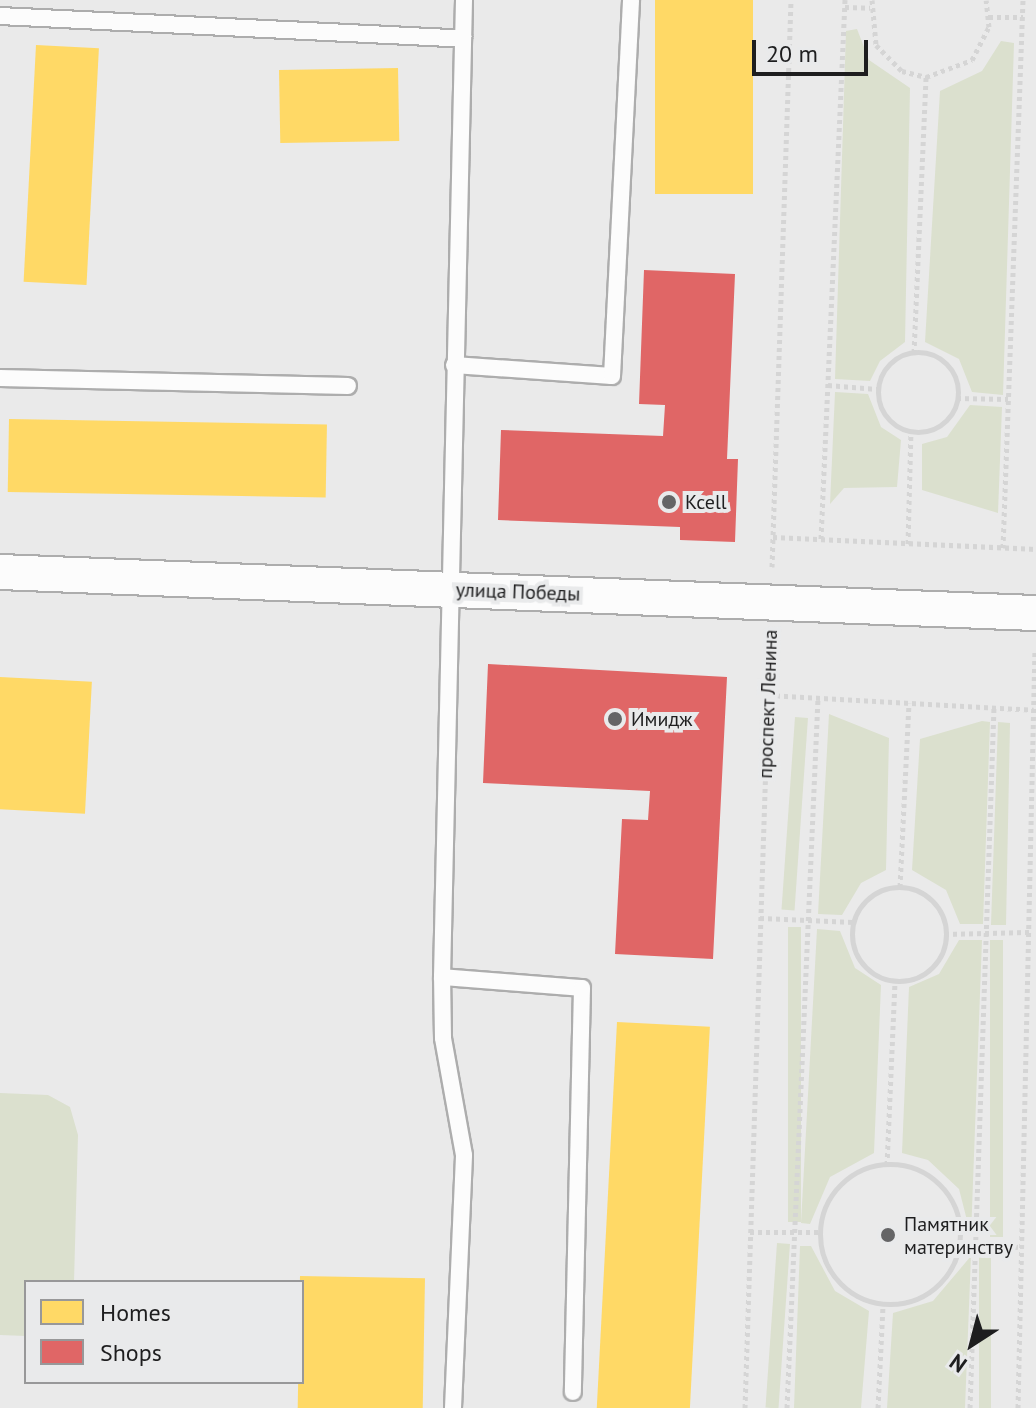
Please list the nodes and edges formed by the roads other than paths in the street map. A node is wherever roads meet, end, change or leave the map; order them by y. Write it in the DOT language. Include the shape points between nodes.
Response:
graph roads {
  1 [pos="464,0"];
  2 [pos="631,0"];
  3 [pos="0,16"];
  4 [pos="463,39"];
  5 [pos="454,365"];
  6 [pos="0,378"];
  7 [pos="348,386"];
  8 [pos="0,572"];
  9 [pos="448,589"];
  10 [pos="1036,613"];
  11 [pos="442,977"];
  12 [pos="573,1392"];
  13 [pos="453,1408"];
  1 -- 4 [label="lane"];
  2 -- 5 [label="lane" via="612,376"];
  3 -- 4 [label="lane"];
  4 -- 5 [label="lane"];
  5 -- 9 [label="lane"];
  6 -- 7 [label="lane"];
  8 -- 9 [label="street, улица Победы"];
  9 -- 10 [label="street, улица Победы"];
  9 -- 11 [label="lane"];
  11 -- 12 [label="lane" via="582,988"];
  11 -- 13 [label="lane" via="443,1038 464,1155"];
}
